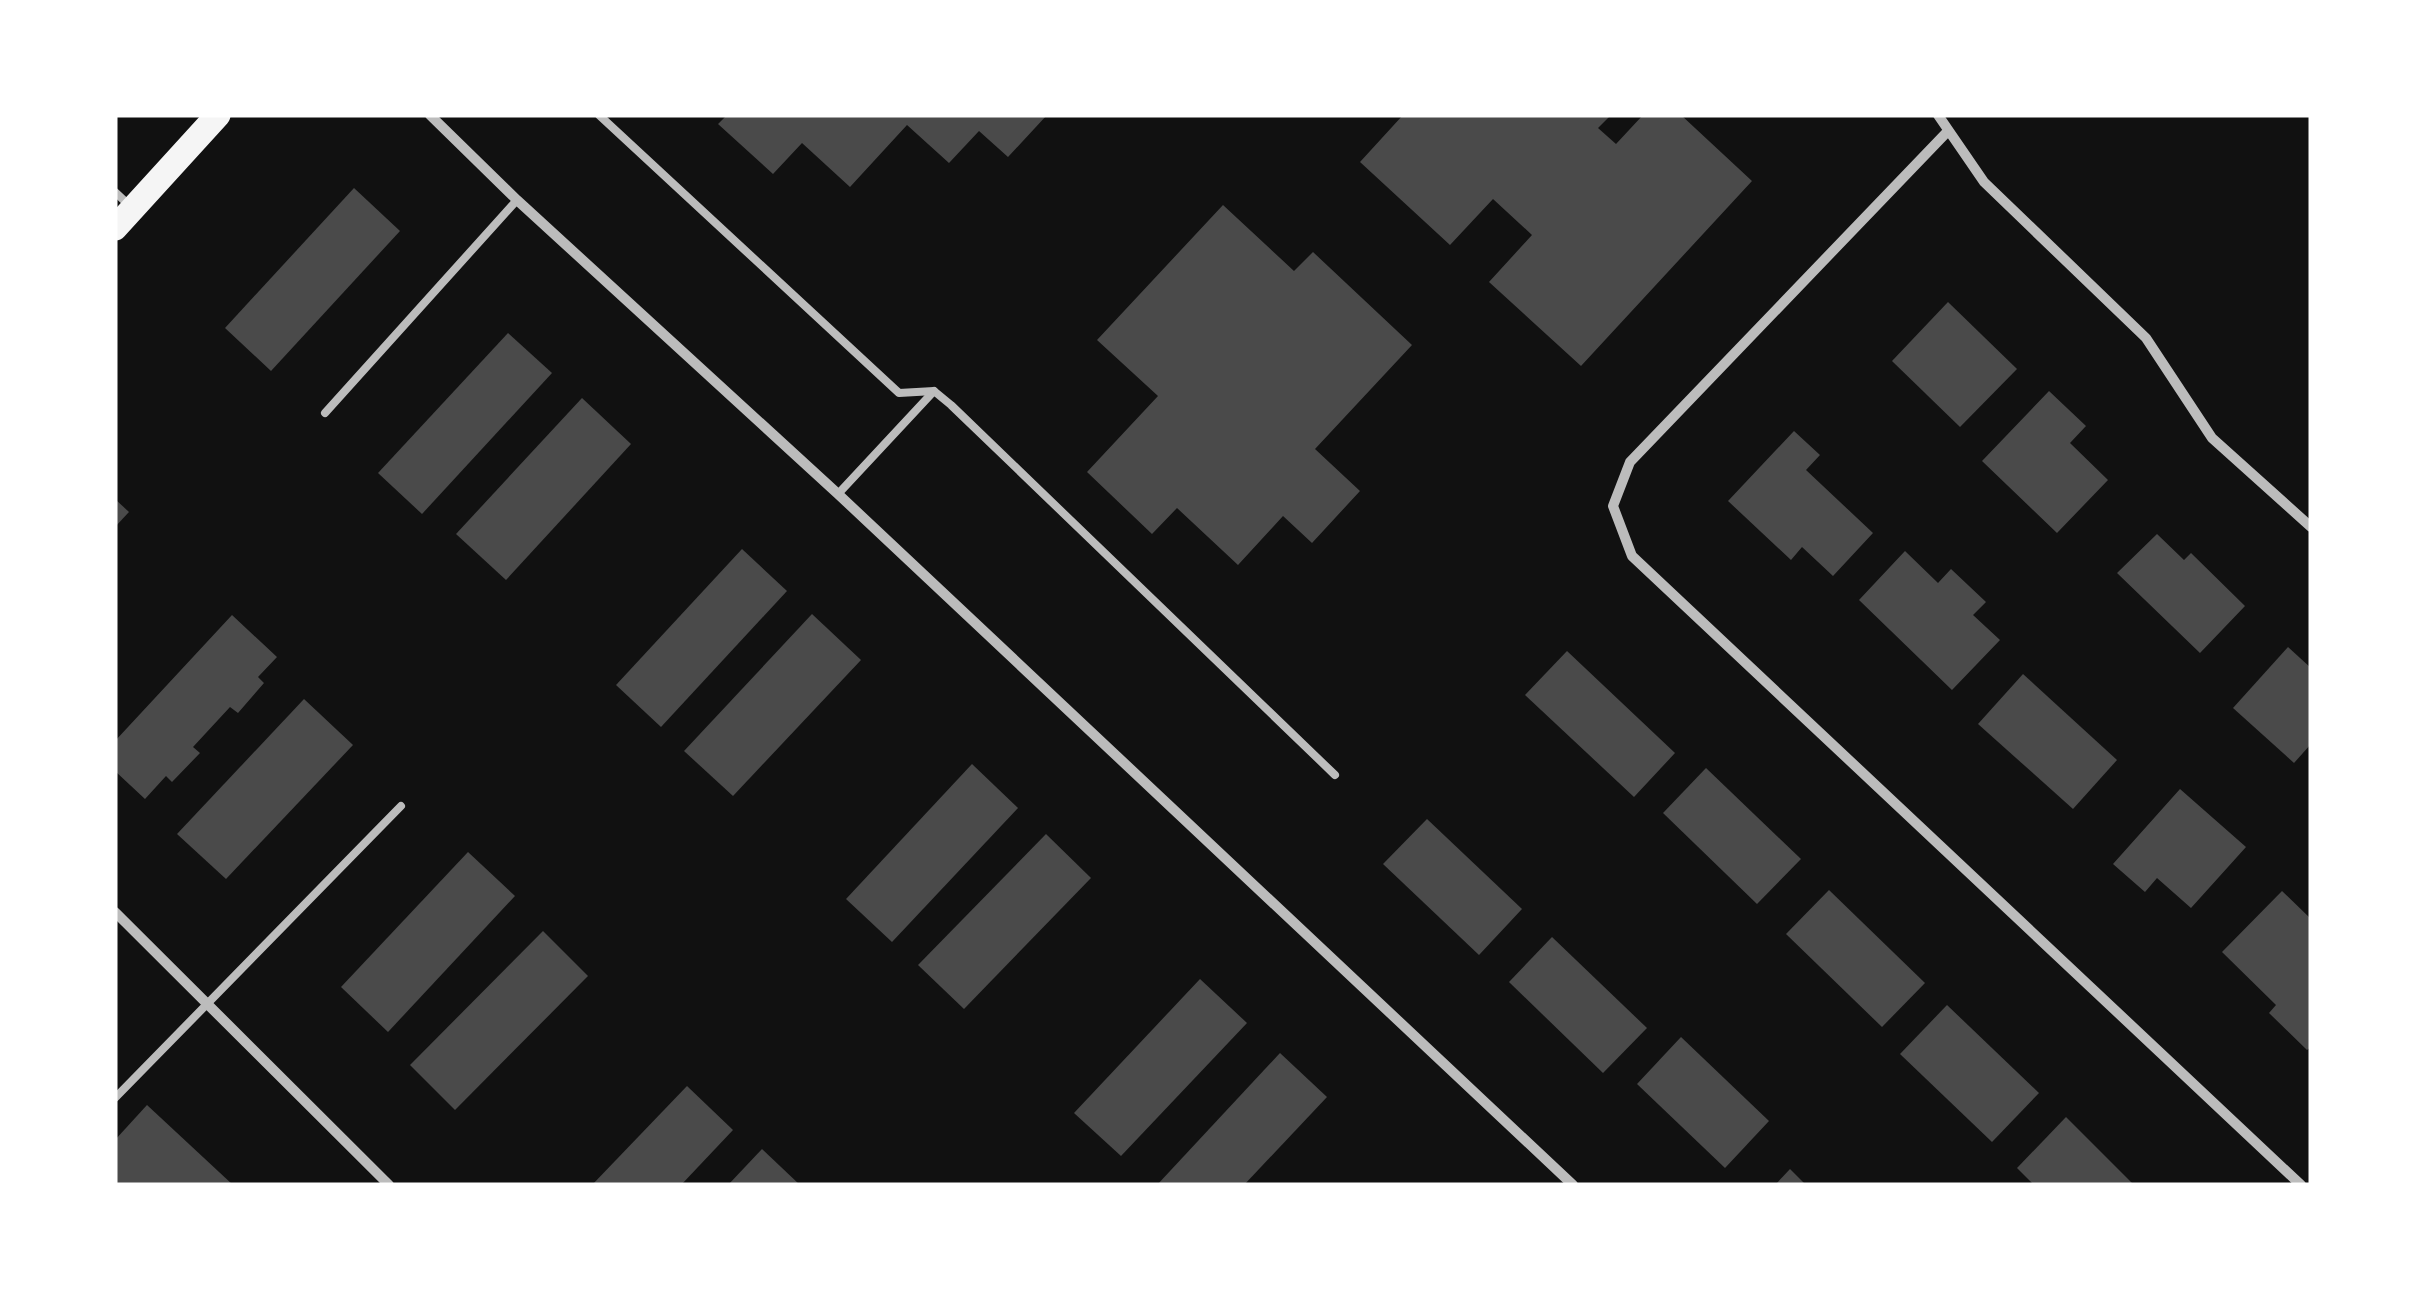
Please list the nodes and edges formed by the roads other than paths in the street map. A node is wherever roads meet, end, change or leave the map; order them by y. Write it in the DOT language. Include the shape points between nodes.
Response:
graph roads {
  1 [pos="218,115"];
  2 [pos="430,115"];
  3 [pos="599,115"];
  4 [pos="1938,115"];
  5 [pos="1948,130"];
  6 [pos="516,200"];
  7 [pos="121,210"];
  8 [pos="934,391"];
  9 [pos="325,413"];
  10 [pos="838,494"];
  11 [pos="2311,528"];
  12 [pos="1334,775"];
  13 [pos="402,806"];
  14 [pos="115,912"];
  15 [pos="208,1004"];
  16 [pos="115,1098"];
  17 [pos="389,1185"];
  18 [pos="1573,1185"];
  19 [pos="2301,1185"];
  1 -- 7 [label="main road"];
  2 -- 6 [label="street"];
  3 -- 8 [label="lane" via="900,394"];
  4 -- 5 [label="street"];
  5 -- 11 [label="street" via="1984,182 2146,338 2212,438"];
  5 -- 19 [label="street" via="1630,462 1613,506 1632,556"];
  6 -- 9 [label="lane"];
  6 -- 10 [label="street"];
  8 -- 10 [label="lane"];
  8 -- 12 [label="lane"];
  10 -- 18 [label="street"];
  13 -- 15 [label="lane"];
  14 -- 15 [label="street"];
  15 -- 16 [label="lane"];
  15 -- 17 [label="street"];
}
